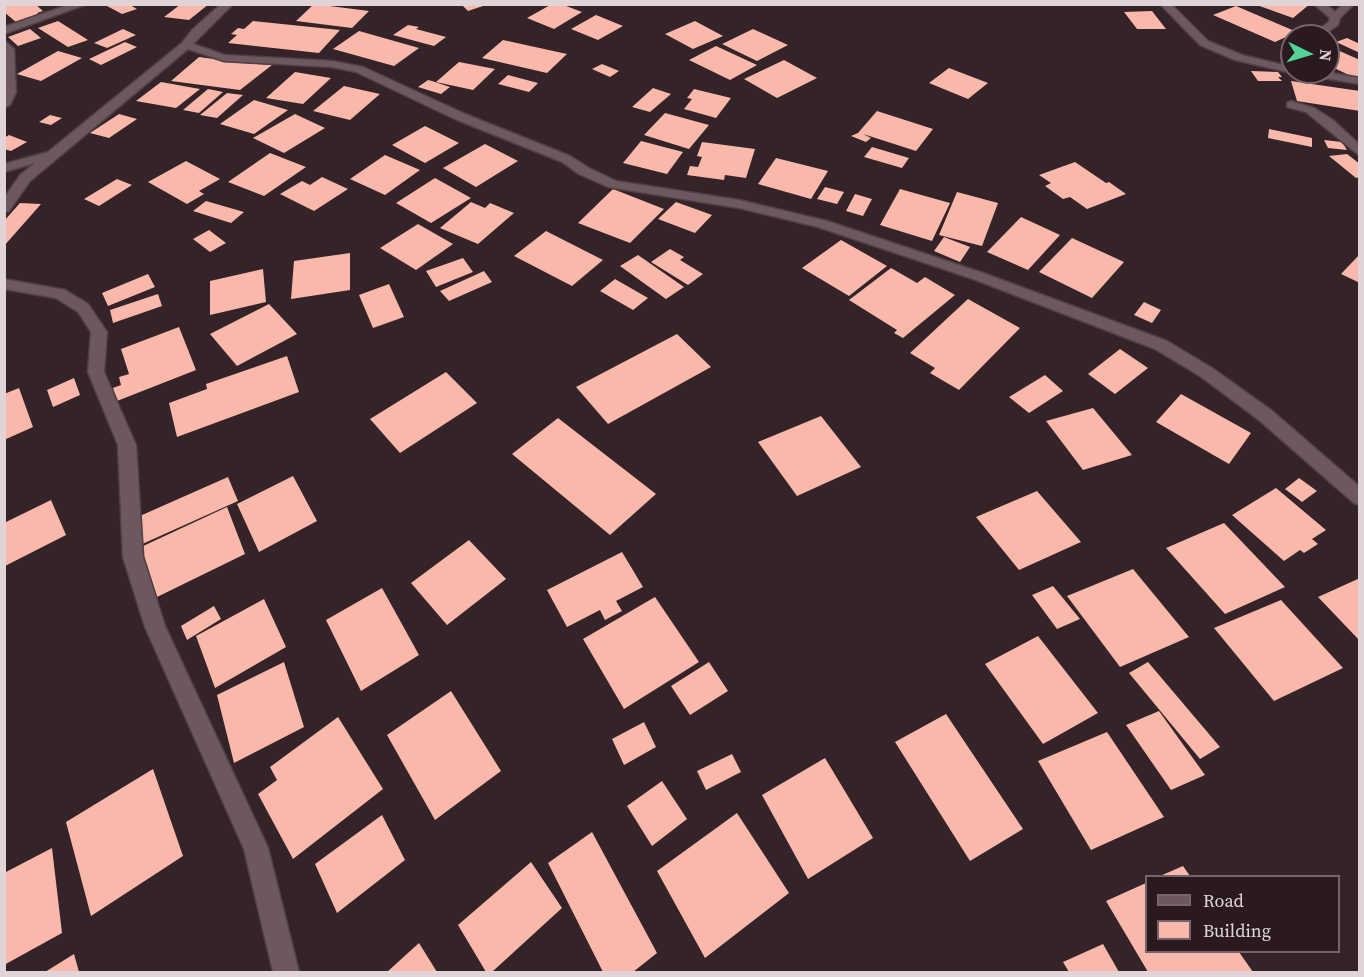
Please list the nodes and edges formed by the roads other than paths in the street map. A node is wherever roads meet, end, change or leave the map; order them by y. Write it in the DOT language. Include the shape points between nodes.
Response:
graph roads {
  1 [pos="82,4"];
  2 [pos="228,4"];
  3 [pos="1165,4"];
  4 [pos="1319,4"];
  5 [pos="1349,4"];
  6 [pos="1177,9"];
  7 [pos="1335,17"];
  8 [pos="1333,24"];
  9 [pos="4,31"];
  10 [pos="4,44"];
  11 [pos="186,45"];
  12 [pos="1280,67"];
  13 [pos="1340,78"];
  14 [pos="1359,81"];
  15 [pos="4,105"];
  16 [pos="1291,105"];
  17 [pos="1359,135"];
  18 [pos="1346,139"];
  19 [pos="1359,152"];
  20 [pos="56,154"];
  21 [pos="4,168"];
  22 [pos="4,208"];
  23 [pos="4,284"];
  24 [pos="1359,498"];
  25 [pos="286,972"];
  1 -- 9 [label="street"];
  2 -- 11 [label="street"];
  3 -- 6 [label="street"];
  4 -- 7 [label="street"];
  5 -- 7 [label="street"];
  6 -- 12 [label="street" via="1204,43 1239,58"];
  7 -- 8 [label="street"];
  10 -- 15 [label="street" via="9,49 10,92"];
  11 -- 20 [label="street"];
  11 -- 24 [label="street" via="224,58 359,69 461,117 566,159 613,184 739,204 822,224 1115,326 1161,345 1206,372 1265,415"];
  13 -- 14 [label="street"];
  16 -- 18 [label="street" via="1310,110"];
  17 -- 18 [label="street"];
  18 -- 19 [label="street"];
  20 -- 21 [label="street"];
  20 -- 22 [label="street" via="26,178"];
  23 -- 25 [label="street" via="60,294 83,308 99,332 96,372 127,445 133,557 155,627 256,848"];
}
